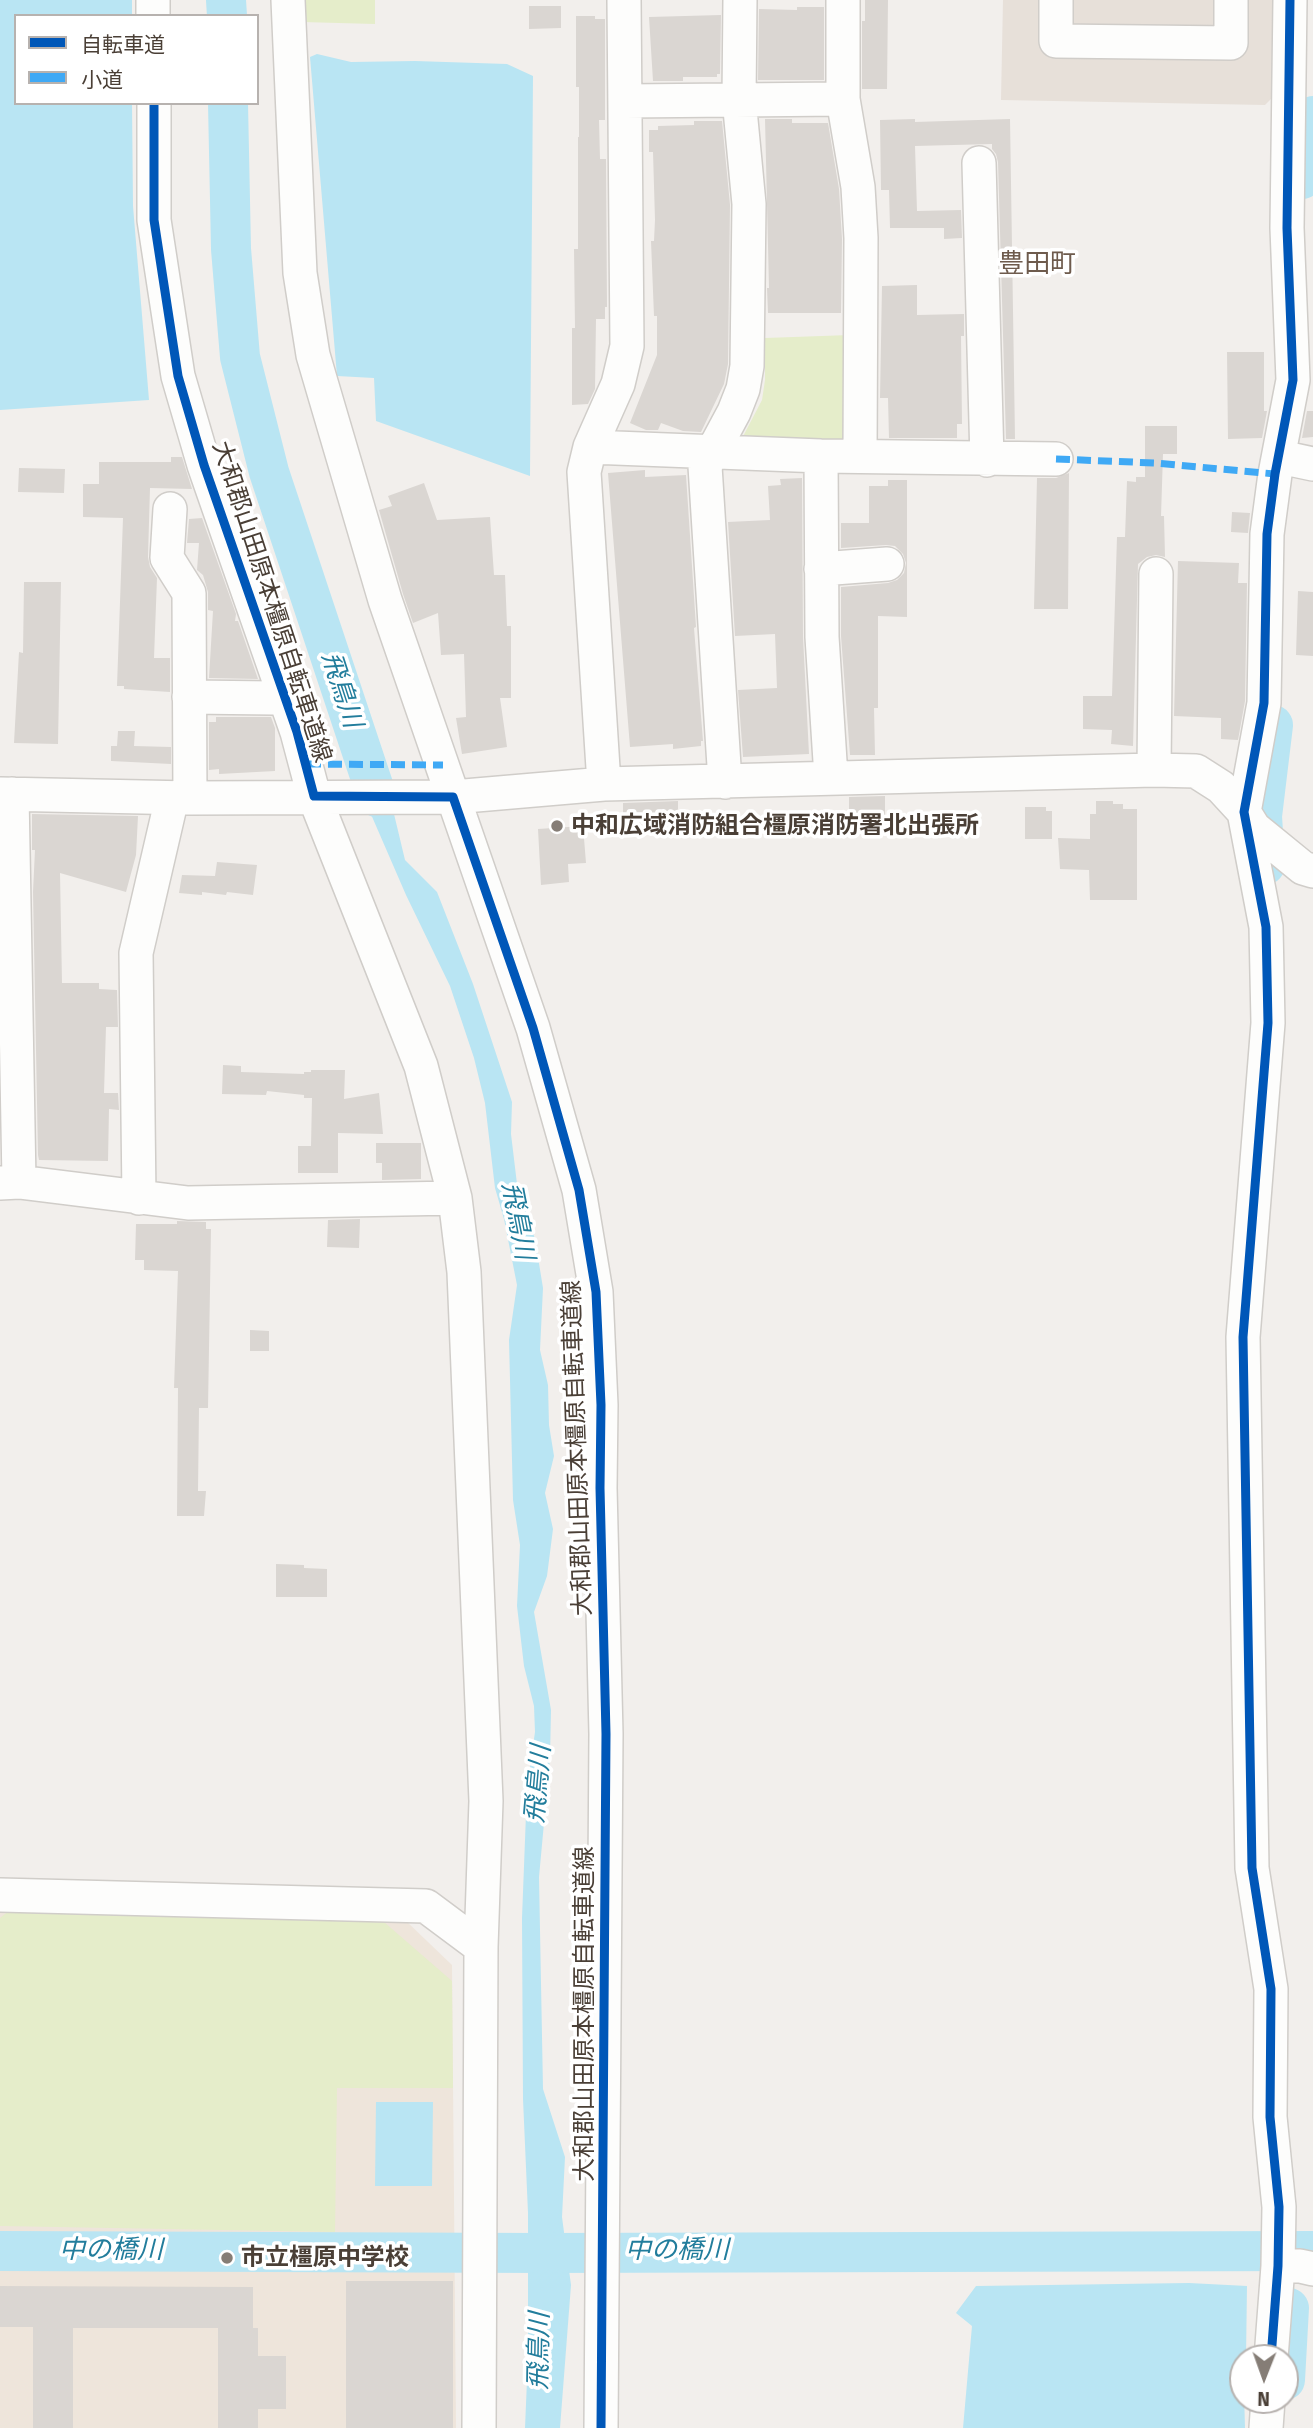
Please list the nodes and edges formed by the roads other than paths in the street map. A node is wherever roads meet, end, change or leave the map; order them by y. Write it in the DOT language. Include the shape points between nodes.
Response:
graph roads {
  1 [pos="288,0"];
  2 [pos="624,0"];
  3 [pos="740,0"];
  4 [pos="843,0"];
  5 [pos="1056,0"];
  6 [pos="1231,0"];
  7 [pos="1290,0"];
  8 [pos="1302,65"];
  9 [pos="739,99"];
  10 [pos="843,99"];
  11 [pos="625,101"];
  12 [pos="153,105"];
  13 [pos="979,163"];
  14 [pos="590,447"];
  15 [pos="713,452"];
  16 [pos="821,456"];
  17 [pos="860,456"];
  18 [pos="1056,459"];
  19 [pos="987,460"];
  20 [pos="1295,460"];
  21 [pos="170,509"];
  22 [pos="887,564"];
  23 [pos="821,569"];
  24 [pos="1156,574"];
  25 [pos="189,697"];
  26 [pos="274,698"];
  27 [pos="1154,770"];
  28 [pos="831,777"];
  29 [pos="725,782"];
  30 [pos="604,784"];
  31 [pos="6,794"];
  32 [pos="323,796"];
  33 [pos="447,797"];
  34 [pos="181,798"];
  35 [pos="1255,826"];
  36 [pos="1313,871"];
  37 [pos="9,1183"];
  38 [pos="139,1198"];
  39 [pos="455,1198"];
  40 [pos="0,1895"];
  41 [pos="481,1947"];
  42 [pos="1294,2267"];
  43 [pos="1275,2344"];
  44 [pos="480,2428"];
  45 [pos="601,2428"];
  1 -- 33 [label="street" via="300,273 313,355"];
  2 -- 11 [label="street"];
  3 -- 9 [label="street"];
  4 -- 10 [label="street"];
  5 -- 6 [label="street" via="1056,41 1231,43"];
  7 -- 8 [label="street"];
  8 -- 20 [label="street" via="1287,228"];
  9 -- 10 [label="street"];
  9 -- 11 [label="street"];
  9 -- 15 [label="street" via="749,204 747,366 734,412"];
  10 -- 17 [label="street" via="858,187 861,238"];
  11 -- 14 [label="street" via="626,346 611,404"];
  12 -- 32 [label="street, 大和郡山田原本橿原自転車道線" via="154,220 178,376 204,465"];
  13 -- 19 [label="street"];
  14 -- 15 [label="street"];
  14 -- 30 [label="street" via="584,472"];
  15 -- 16 [label="street"];
  15 -- 29 [label="street" via="705,466"];
  16 -- 17 [label="street"];
  16 -- 23 [label="street"];
  17 -- 19 [label="street"];
  18 -- 19 [label="street"];
  20 -- 35 [label="street" via="1267,534 1264,703"];
  21 -- 25 [label="street" via="167,558 189,593"];
  22 -- 23 [label="street"];
  23 -- 28 [label="street"];
  24 -- 27 [label="street"];
  25 -- 26 [label="street"];
  25 -- 34 [label="street"];
  27 -- 28 [label="street"];
  27 -- 35 [label="street" via="1196,771 1221,787"];
  28 -- 29 [label="street"];
  29 -- 30 [label="street"];
  30 -- 33 [label="street"];
  31 -- 34 [label="street"];
  31 -- 37 [label="street"];
  32 -- 33 [label="street, 大和郡山田原本橿原自転車道線"];
  32 -- 34 [label="street"];
  32 -- 39 [label="street" via="421,1066"];
  33 -- 45 [label="street, 大和郡山田原本橿原自転車道線" via="533,1028 579,1190 596,1292 606,1734"];
  34 -- 38 [label="street" via="136,953"];
  35 -- 36 [label="street"];
  35 -- 42 [label="street" via="1266,927 1268,1023 1243,1337 1252,1868 1271,1989 1270,2117 1279,2207"];
  37 -- 38 [label="street"];
  38 -- 39 [label="street" via="188,1203"];
  39 -- 41 [label="street" via="464,1272 483,1701 486,1801"];
  40 -- 41 [label="street" via="426,1906"];
  41 -- 44 [label="street"];
  42 -- 43 [label="street"];
}
